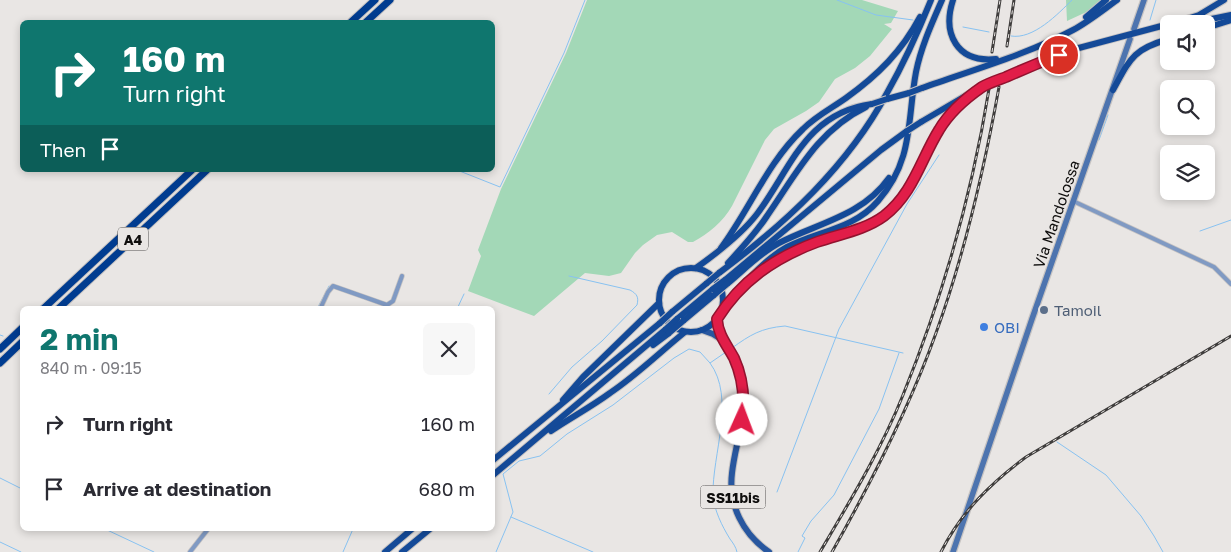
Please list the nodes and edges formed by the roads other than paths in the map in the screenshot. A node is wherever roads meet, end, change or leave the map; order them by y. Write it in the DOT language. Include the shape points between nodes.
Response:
graph roads {
  1 [pos="375,0"];
  2 [pos="390,0"];
  3 [pos="930,0"];
  4 [pos="942,0"];
  5 [pos="953,0"];
  6 [pos="1106,0"];
  7 [pos="1117,0"];
  8 [pos="1144,0"];
  9 [pos="1224,0"];
  10 [pos="1199,15"];
  11 [pos="1231,15"];
  12 [pos="1215,18"];
  13 [pos="353,20"];
  14 [pos="368,20"];
  15 [pos="1231,20"];
  16 [pos="1215,25"];
  17 [pos="1160,27"];
  18 [pos="1134,29"];
  19 [pos="1130,39"];
  20 [pos="1047,41"];
  21 [pos="1160,42"];
  22 [pos="1014,55"];
  23 [pos="983,86"];
  24 [pos="1113,90"];
  25 [pos="872,104"];
  26 [pos="908,140"];
  27 [pos="190,172"];
  28 [pos="205,172"];
  29 [pos="1073,201"];
  30 [pos="721,248"];
  31 [pos="696,268"];
  32 [pos="719,273"];
  33 [pos="402,276"];
  34 [pos="752,277"];
  35 [pos="726,282"];
  36 [pos="1231,284"];
  37 [pos="659,303"];
  38 [pos="46,306"];
  39 [pos="61,306"];
  40 [pos="321,306"];
  41 [pos="722,310"];
  42 [pos="717,319"];
  43 [pos="20,330"];
  44 [pos="702,330"];
  45 [pos="685,332"];
  46 [pos="722,340"];
  47 [pos="20,344"];
  48 [pos="0,349"];
  49 [pos="0,363"];
  50 [pos="550,415"];
  51 [pos="495,459"];
  52 [pos="510,461"];
  53 [pos="495,473"];
  54 [pos="206,531"];
  55 [pos="410,531"];
  56 [pos="428,531"];
  57 [pos="190,552"];
  58 [pos="384,552"];
  59 [pos="402,552"];
  60 [pos="769,552"];
  61 [pos="951,552"];
  1 -- 13 [label="highway"];
  2 -- 14 [label="highway"];
  3 -- 30 [label="highway" via="905,43 883,68 859,89 813,120 779,156"];
  3 -- 32 [label="highway" via="887,95 847,154 772,231"];
  4 -- 26 [label="highway" via="919,60"];
  5 -- 22 [label="highway" via="949,27 959,48 972,57 987,60"];
  6 -- 20 [label="highway" via="1086,18"];
  7 -- 20 [label="highway" via="1074,29"];
  8 -- 18 [label="main road"];
  9 -- 10 [label="highway"];
  11 -- 12 [label="highway"];
  15 -- 16 [label="highway"];
  17 -- 23 [label="highway" via="1075,49"];
  19 -- 24 [label="main road, Via Mandolossa"];
  20 -- 22 [label="highway"];
  21 -- 24 [label="highway" via="1139,51"];
  22 -- 25 [label="highway, bridge"];
  23 -- 34 [label="highway" via="938,130 909,188 885,215 852,231 798,250"];
  23 -- 35 [label="highway, bridge" via="907,130"];
  24 -- 29 [label="main road, Via Mandolossa"];
  25 -- 30 [label="highway" via="851,108 817,129 797,150 754,217"];
  25 -- 32 [label="highway" via="842,121 815,146 757,230"];
  26 -- 34 [label="highway" via="895,175 872,207 849,224 786,248"];
  26 -- 35 [label="highway" via="892,174 874,196 838,219 778,244"];
  27 -- 38 [label="highway, A4"];
  28 -- 39 [label="highway, A4"];
  29 -- 36 [label="street" via="1214,267"];
  29 -- 61 [label="main road, Via Mandolossa"];
  30 -- 31 [label="highway"];
  31 -- 37 [label="highway" via="672,274 662,286"];
  31 -- 41 [label="highway" via="711,274 721,287"];
  32 -- 50 [label="highway, bridge"];
  33 -- 40 [label="street" via="393,301 388,305 333,286"];
  34 -- 41 [label="highway"];
  35 -- 52 [label="highway, bridge"];
  37 -- 45 [label="highway" via="665,319"];
  37 -- 50 [label="highway" via="583,377"];
  41 -- 42 [label="highway"];
  42 -- 44 [label="highway"];
  42 -- 46 [label="main road, SS11bis"];
  43 -- 48 [label="highway"];
  44 -- 45 [label="highway"];
  44 -- 46 [label="main road"];
  45 -- 52 [label="highway" via="609,394"];
  46 -- 60 [label="main road, SS11bis" via="738,368 744,399 732,473 734,504 748,532"];
  47 -- 49 [label="highway"];
  50 -- 51 [label="highway"];
  52 -- 53 [label="highway"];
  54 -- 57 [label="street"];
  55 -- 58 [label="highway"];
  56 -- 59 [label="highway"];
}
